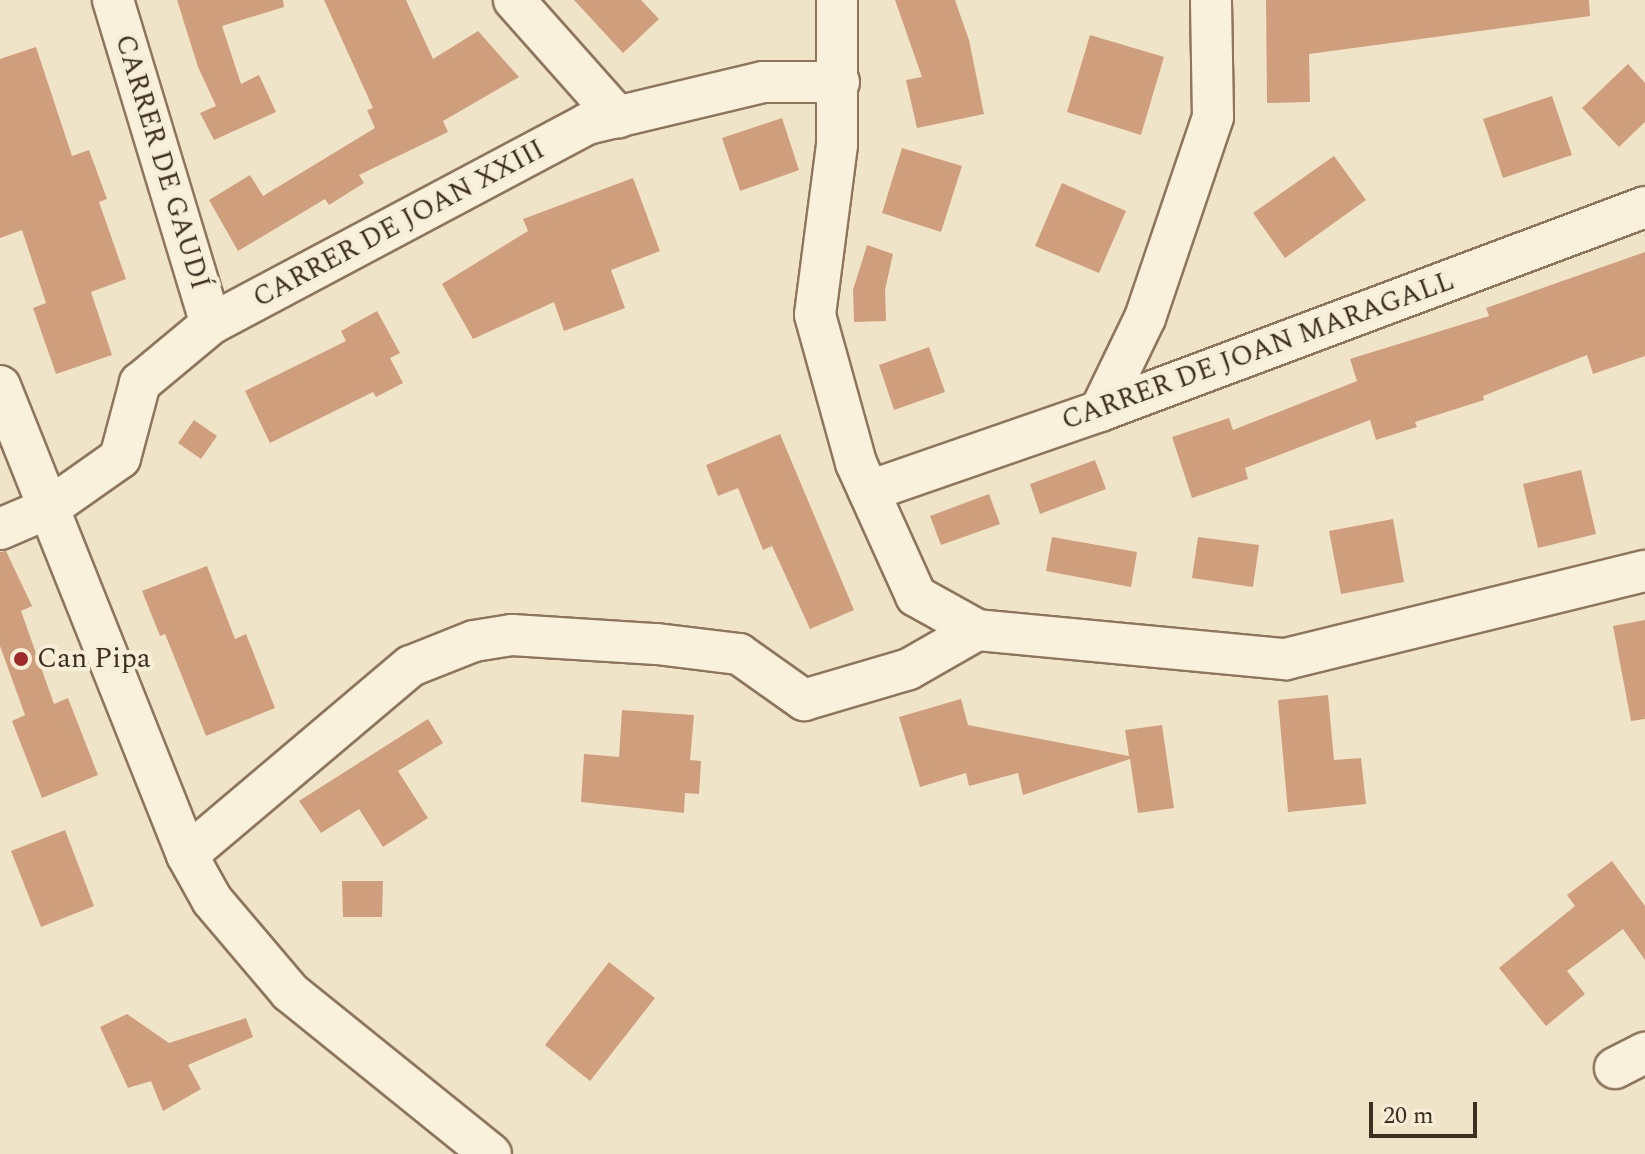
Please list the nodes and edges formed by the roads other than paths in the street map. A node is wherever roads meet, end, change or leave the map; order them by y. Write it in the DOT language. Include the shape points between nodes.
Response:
graph roads {
  1 [pos="113,0"];
  2 [pos="514,0"];
  3 [pos="837,0"];
  4 [pos="1211,0"];
  5 [pos="839,82"];
  6 [pos="618,117"];
  7 [pos="1645,207"];
  8 [pos="211,324"];
  9 [pos="0,386"];
  10 [pos="1100,411"];
  11 [pos="869,491"];
  12 [pos="49,508"];
  13 [pos="0,529"];
  14 [pos="1645,571"];
  15 [pos="977,630"];
  16 [pos="187,855"];
  17 [pos="491,1154"];
  1 -- 8 [label="street, CARRER DE GAUDÍ"];
  2 -- 6 [label="street"];
  3 -- 5 [label="street"];
  4 -- 10 [label="street" via="1213,117 1145,318"];
  5 -- 6 [label="street, CARRER DE JOAN XXIII" via="763,82"];
  5 -- 11 [label="street" via="837,145 815,315 856,463"];
  6 -- 8 [label="street, CARRER DE JOAN XXIII" via="587,124"];
  7 -- 10 [label="street, CARRER DE JOAN MARAGALL"];
  8 -- 12 [label="street, CARRER DE JOAN XXIII" via="140,383 120,458"];
  9 -- 12 [label="street"];
  10 -- 11 [label="street, CARRER DE JOAN MARAGALL"];
  11 -- 15 [label="street" via="916,596"];
  12 -- 13 [label="street, CARRER DE JOAN XXIII"];
  12 -- 16 [label="street"];
  14 -- 15 [label="street" via="1286,659"];
  15 -- 16 [label="street" via="909,669 804,700 739,654 512,635 474,641 411,666"];
  16 -- 17 [label="street" via="212,900 290,992"];
}
